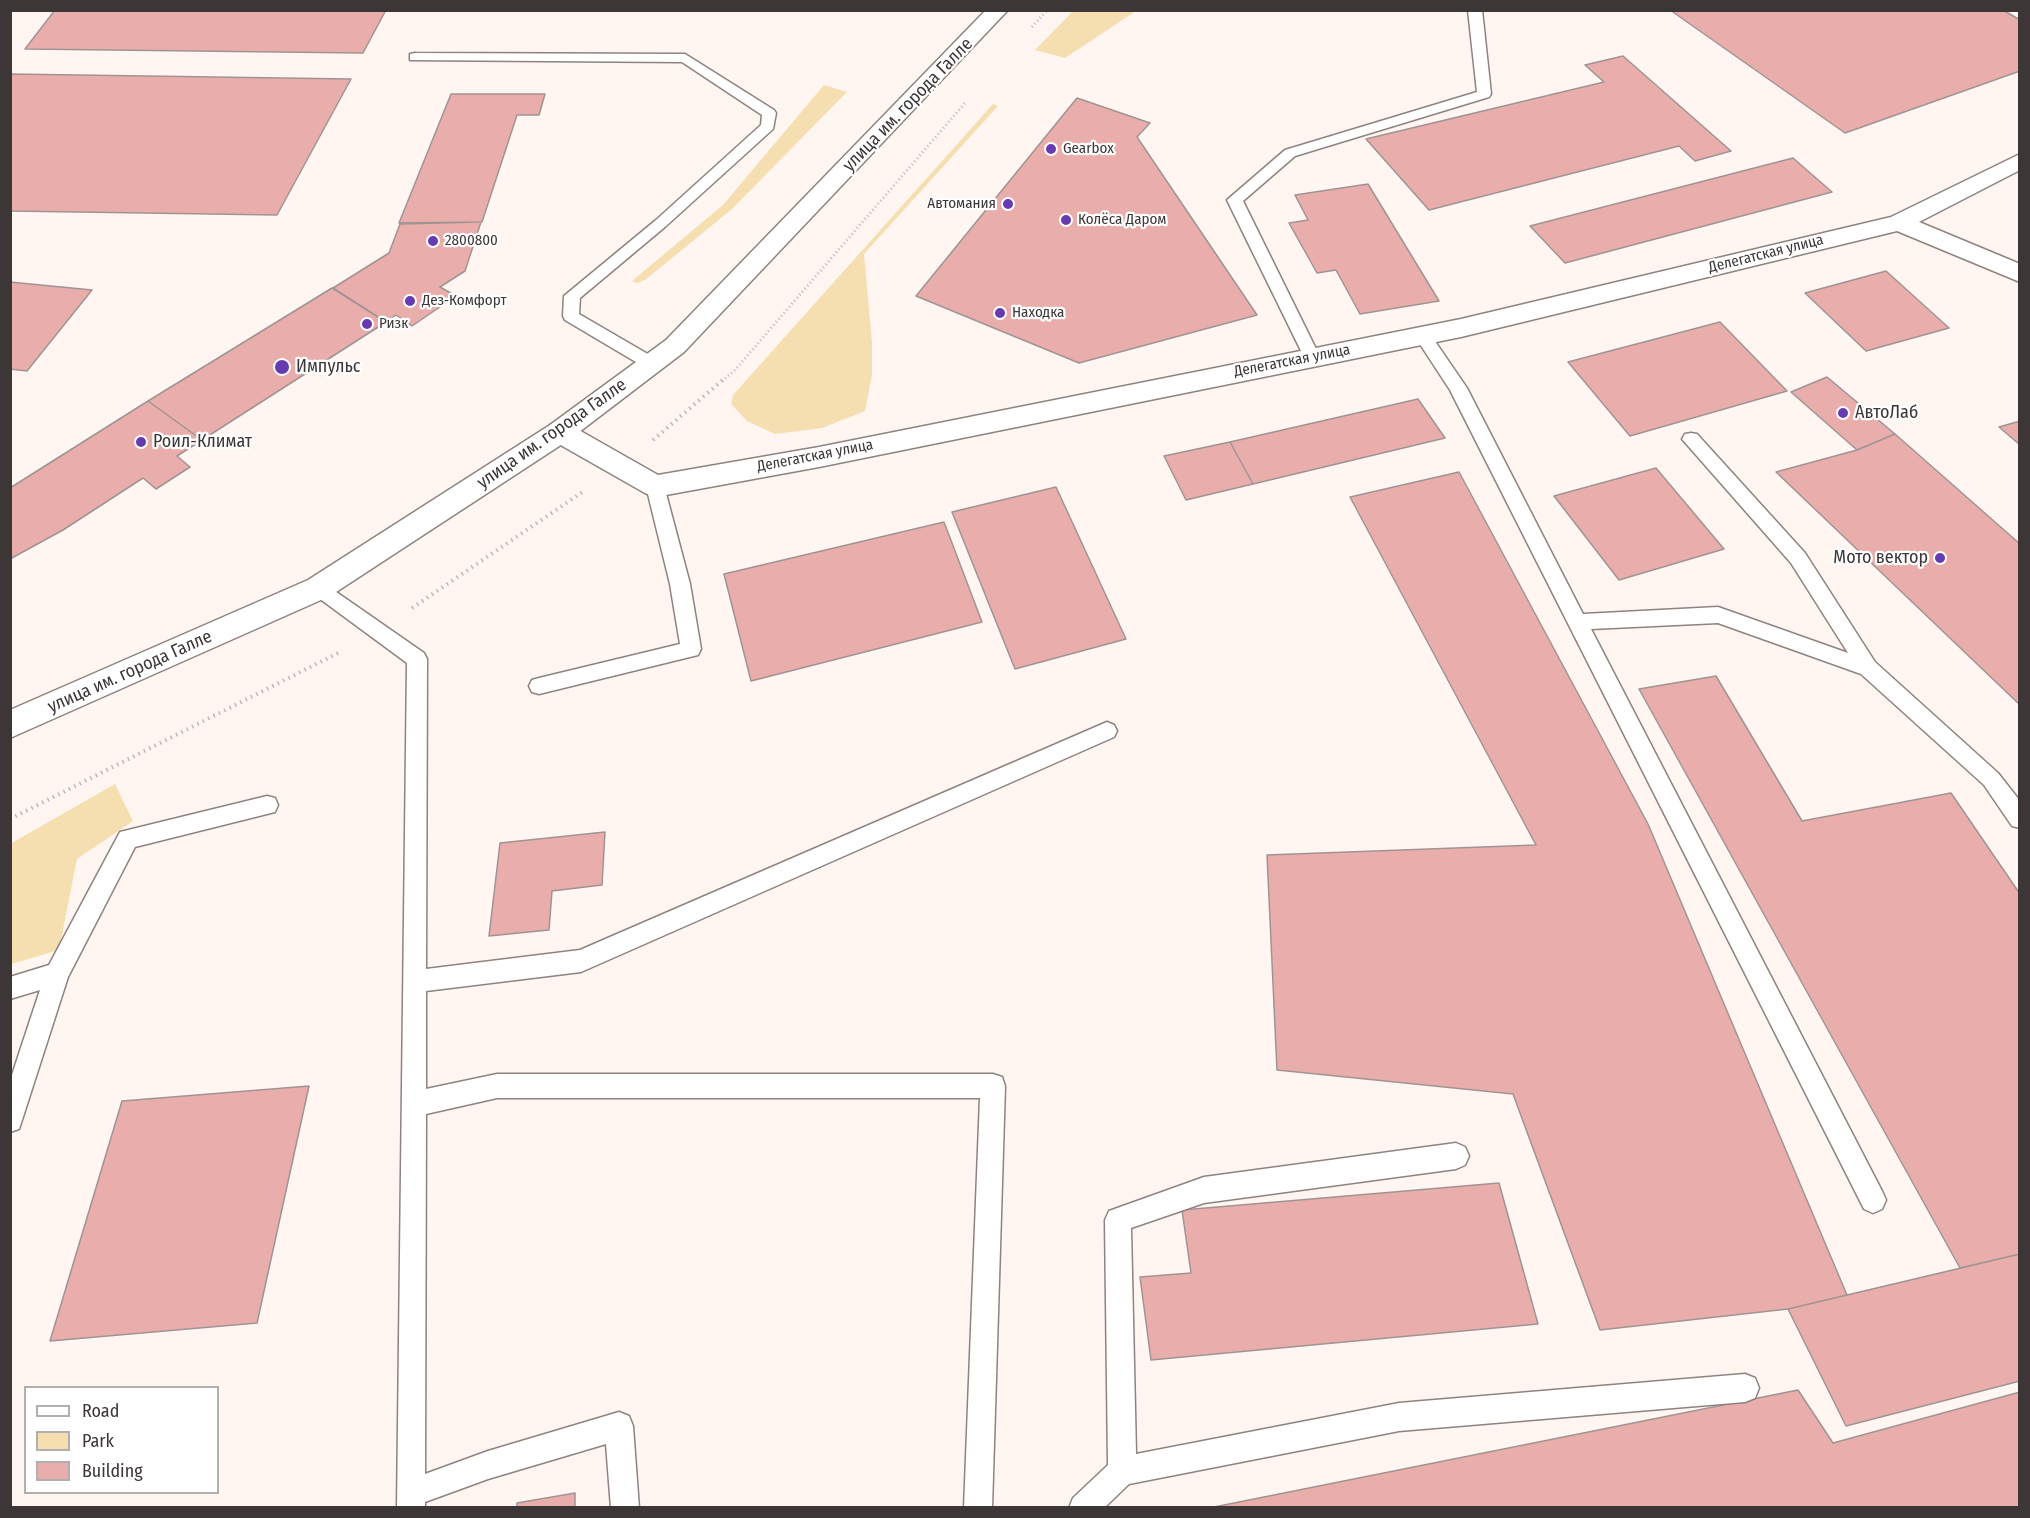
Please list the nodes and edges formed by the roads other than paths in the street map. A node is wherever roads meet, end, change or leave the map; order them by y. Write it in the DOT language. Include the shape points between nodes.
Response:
graph roads {
  1 [pos="998,10"];
  2 [pos="1475,10"];
  3 [pos="414,57"];
  4 [pos="2019,161"];
  5 [pos="1899,222"];
  6 [pos="2019,274"];
  7 [pos="1422,335"];
  8 [pos="1312,357"];
  9 [pos="652,364"];
  10 [pos="561,432"];
  11 [pos="1691,439"];
  12 [pos="655,486"];
  13 [pos="319,588"];
  14 [pos="1578,622"];
  15 [pos="1868,668"];
  16 [pos="539,686"];
  17 [pos="10,725"];
  18 [pos="1107,731"];
  19 [pos="267,805"];
  20 [pos="2019,819"];
  21 [pos="57,974"];
  22 [pos="415,981"];
  23 [pos="10,988"];
  24 [pos="414,1104"];
  25 [pos="10,1120"];
  26 [pos="1456,1156"];
  27 [pos="1873,1200"];
  28 [pos="1745,1388"];
  29 [pos="1122,1471"];
  30 [pos="411,1500"];
  31 [pos="625,1508"];
  32 [pos="978,1508"];
  33 [pos="1083,1508"];
  1 -- 9 [label="street, улица им. города Галле" via="675,346"];
  2 -- 8 [label="lane" via="1484,93 1290,153 1236,200"];
  3 -- 9 [label="lane" via="685,58 769,112 768,126 661,223 572,296 571,316"];
  4 -- 5 [label="street, Делегатская улица"];
  5 -- 6 [label="street"];
  5 -- 7 [label="street, Делегатская улица"];
  7 -- 8 [label="street, Делегатская улица"];
  7 -- 14 [label="lane" via="1458,388"];
  8 -- 12 [label="street, Делегатская улица" via="819,457"];
  9 -- 10 [label="street, улица им. города Галле"];
  10 -- 12 [label="street"];
  10 -- 13 [label="street, улица им. города Галле"];
  11 -- 15 [label="lane" via="1798,558"];
  12 -- 16 [label="lane" via="681,584 691,650"];
  13 -- 17 [label="street, улица им. города Галле"];
  13 -- 22 [label="lane" via="417,658"];
  14 -- 15 [label="lane" via="1718,615"];
  14 -- 27 [label="lane"];
  15 -- 20 [label="lane" via="1991,779"];
  18 -- 22 [label="lane" via="581,961"];
  19 -- 21 [label="lane" via="128,839"];
  21 -- 23 [label="lane"];
  21 -- 25 [label="lane"];
  22 -- 24 [label="lane"];
  24 -- 30 [label="lane"];
  24 -- 32 [label="lane" via="497,1086 993,1086"];
  26 -- 29 [label="lane" via="1204,1190 1118,1220"];
  28 -- 29 [label="lane" via="1399,1417"];
  29 -- 33 [label="lane"];
  30 -- 31 [label="lane" via="488,1465 619,1426"];
}
